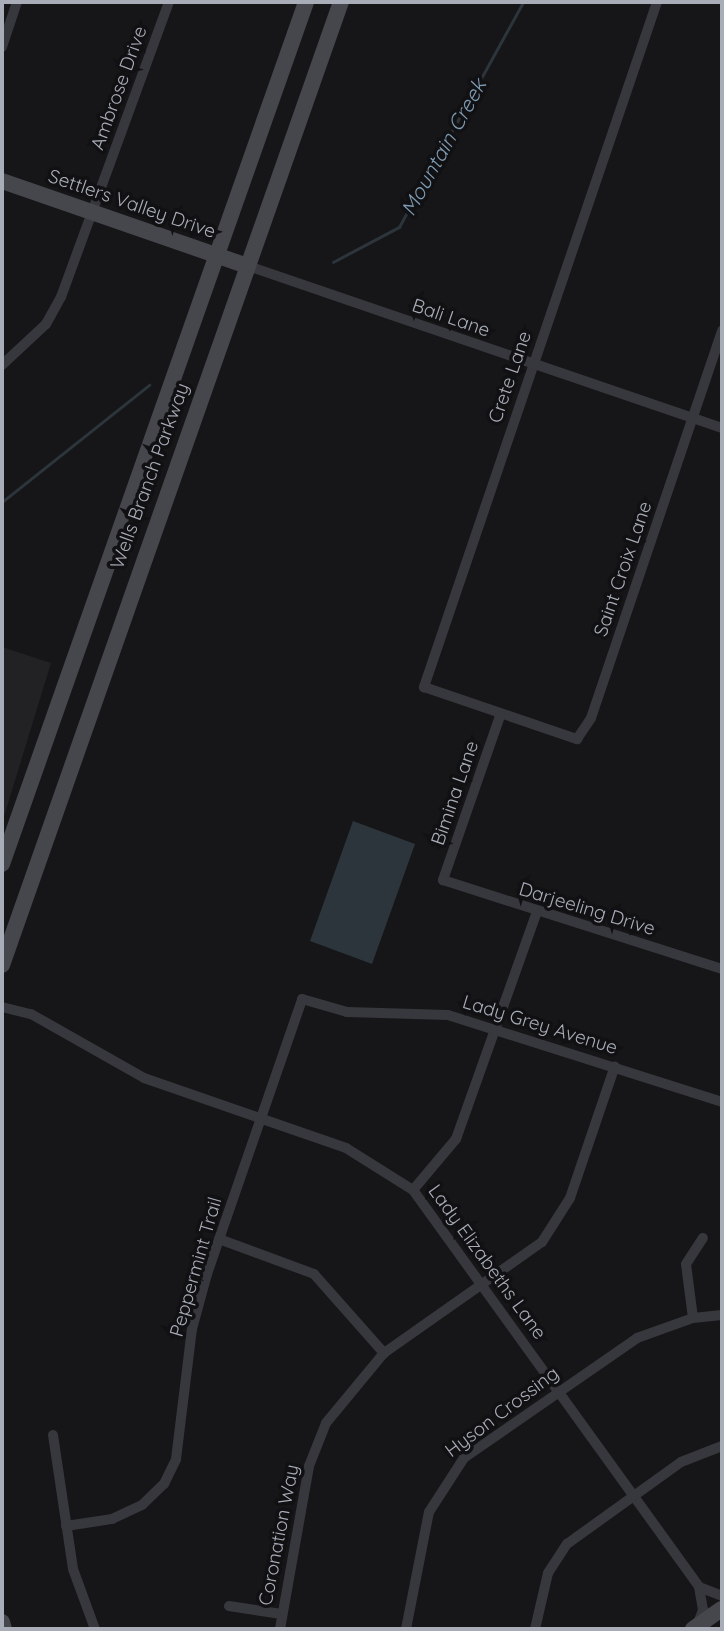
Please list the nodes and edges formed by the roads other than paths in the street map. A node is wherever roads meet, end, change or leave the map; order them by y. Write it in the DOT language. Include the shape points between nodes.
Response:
graph roads {
  1 [pos="17,2"];
  2 [pos="169,2"];
  3 [pos="306,2"];
  4 [pos="341,2"];
  5 [pos="657,2"];
  6 [pos="6,20"];
  7 [pos="2,47"];
  8 [pos="2,181"];
  9 [pos="93,212"];
  10 [pos="216,256"];
  11 [pos="248,266"];
  12 [pos="722,331"];
  13 [pos="533,364"];
  14 [pos="2,365"];
  15 [pos="692,418"];
  16 [pos="722,428"];
  17 [pos="500,716"];
  18 [pos="2,864"];
  19 [pos="443,880"];
  20 [pos="536,914"];
  21 [pos="2,965"];
  22 [pos="722,969"];
  23 [pos="302,999"];
  24 [pos="2,1007"];
  25 [pos="494,1031"];
  26 [pos="615,1066"];
  27 [pos="722,1102"];
  28 [pos="262,1117"];
  29 [pos="413,1190"];
  30 [pos="703,1238"];
  31 [pos="219,1239"];
  32 [pos="485,1286"];
  33 [pos="722,1315"];
  34 [pos="693,1318"];
  35 [pos="384,1353"];
  36 [pos="558,1391"];
  37 [pos="53,1435"];
  38 [pos="722,1446"];
  39 [pos="632,1495"];
  40 [pos="66,1526"];
  41 [pos="699,1587"];
  42 [pos="722,1596"];
  43 [pos="229,1606"];
  44 [pos="722,1609"];
  45 [pos="281,1614"];
  46 [pos="2,1622"];
  47 [pos="695,1628"];
  48 [pos="4,1629"];
  49 [pos="95,1629"];
  50 [pos="280,1629"];
  51 [pos="406,1629"];
  52 [pos="535,1629"];
  1 -- 6 [label="street"];
  2 -- 9 [label="street, Ambrose Drive"];
  3 -- 10 [label="main road, Wells Branch Parkway"];
  4 -- 11 [label="main road, Wells Branch Parkway"];
  5 -- 13 [label="street, Crete Lane"];
  6 -- 7 [label="street"];
  8 -- 9 [label="main road, Settlers Valley Drive"];
  9 -- 10 [label="main road, Settlers Valley Drive"];
  9 -- 14 [label="street, Ambrose Drive" via="53,315"];
  10 -- 11 [label="main road, Settlers Valley Drive"];
  10 -- 18 [label="main road, Wells Branch Parkway"];
  11 -- 13 [label="street, Bali Lane"];
  11 -- 21 [label="main road, Wells Branch Parkway"];
  12 -- 15 [label="street, Saint Croix Lane"];
  13 -- 15 [label="street, Bali Lane"];
  13 -- 17 [label="street, Crete Lane" via="424,687"];
  15 -- 16 [label="street, Bali Lane"];
  15 -- 17 [label="street, Saint Croix Lane" via="591,718 577,738"];
  17 -- 19 [label="street, Bimina Lane"];
  19 -- 20 [label="street, Darjeeling Drive"];
  20 -- 22 [label="street, Darjeeling Drive"];
  20 -- 25 [label="street"];
  23 -- 25 [label="street, Lady Grey Avenue" via="347,1012 448,1015"];
  23 -- 28 [label="street, Peppermint Trail"];
  24 -- 28 [label="street, Lady Elizabeths Lane" via="31,1014 144,1078"];
  25 -- 26 [label="street, Lady Grey Avenue"];
  25 -- 29 [label="street" via="456,1139"];
  26 -- 27 [label="street, Lady Grey Avenue"];
  26 -- 32 [label="street, Coronation Way" via="557,1222"];
  28 -- 29 [label="street, Lady Elizabeths Lane" via="346,1148"];
  28 -- 31 [label="street, Peppermint Trail"];
  29 -- 32 [label="street, Lady Elizabeths Lane"];
  30 -- 34 [label="street" via="686,1264"];
  31 -- 35 [label="street" via="314,1274"];
  31 -- 40 [label="street, Peppermint Trail" via="192,1329 176,1459 164,1484 112,1519"];
  32 -- 35 [label="street, Coronation Way"];
  32 -- 36 [label="street, Lady Elizabeths Lane"];
  33 -- 34 [label="street, Hyson Crossing"];
  34 -- 36 [label="street, Hyson Crossing" via="637,1338"];
  35 -- 45 [label="street, Coronation Way" via="326,1423 309,1466"];
  36 -- 39 [label="street, Lady Elizabeths Lane"];
  36 -- 51 [label="street, Hyson Crossing" via="464,1458 439,1491 422,1537"];
  37 -- 40 [label="street"];
  38 -- 39 [label="street" via="681,1462"];
  39 -- 41 [label="street, Lady Elizabeths Lane"];
  39 -- 52 [label="street" via="556,1558 541,1592"];
  40 -- 49 [label="street" via="73,1569"];
  41 -- 42 [label="street"];
  41 -- 47 [label="street" via="703,1610"];
  43 -- 45 [label="street"];
  44 -- 47 [label="main road"];
  45 -- 50 [label="street, Coronation Way"];
  46 -- 48 [label="main road"];
}
